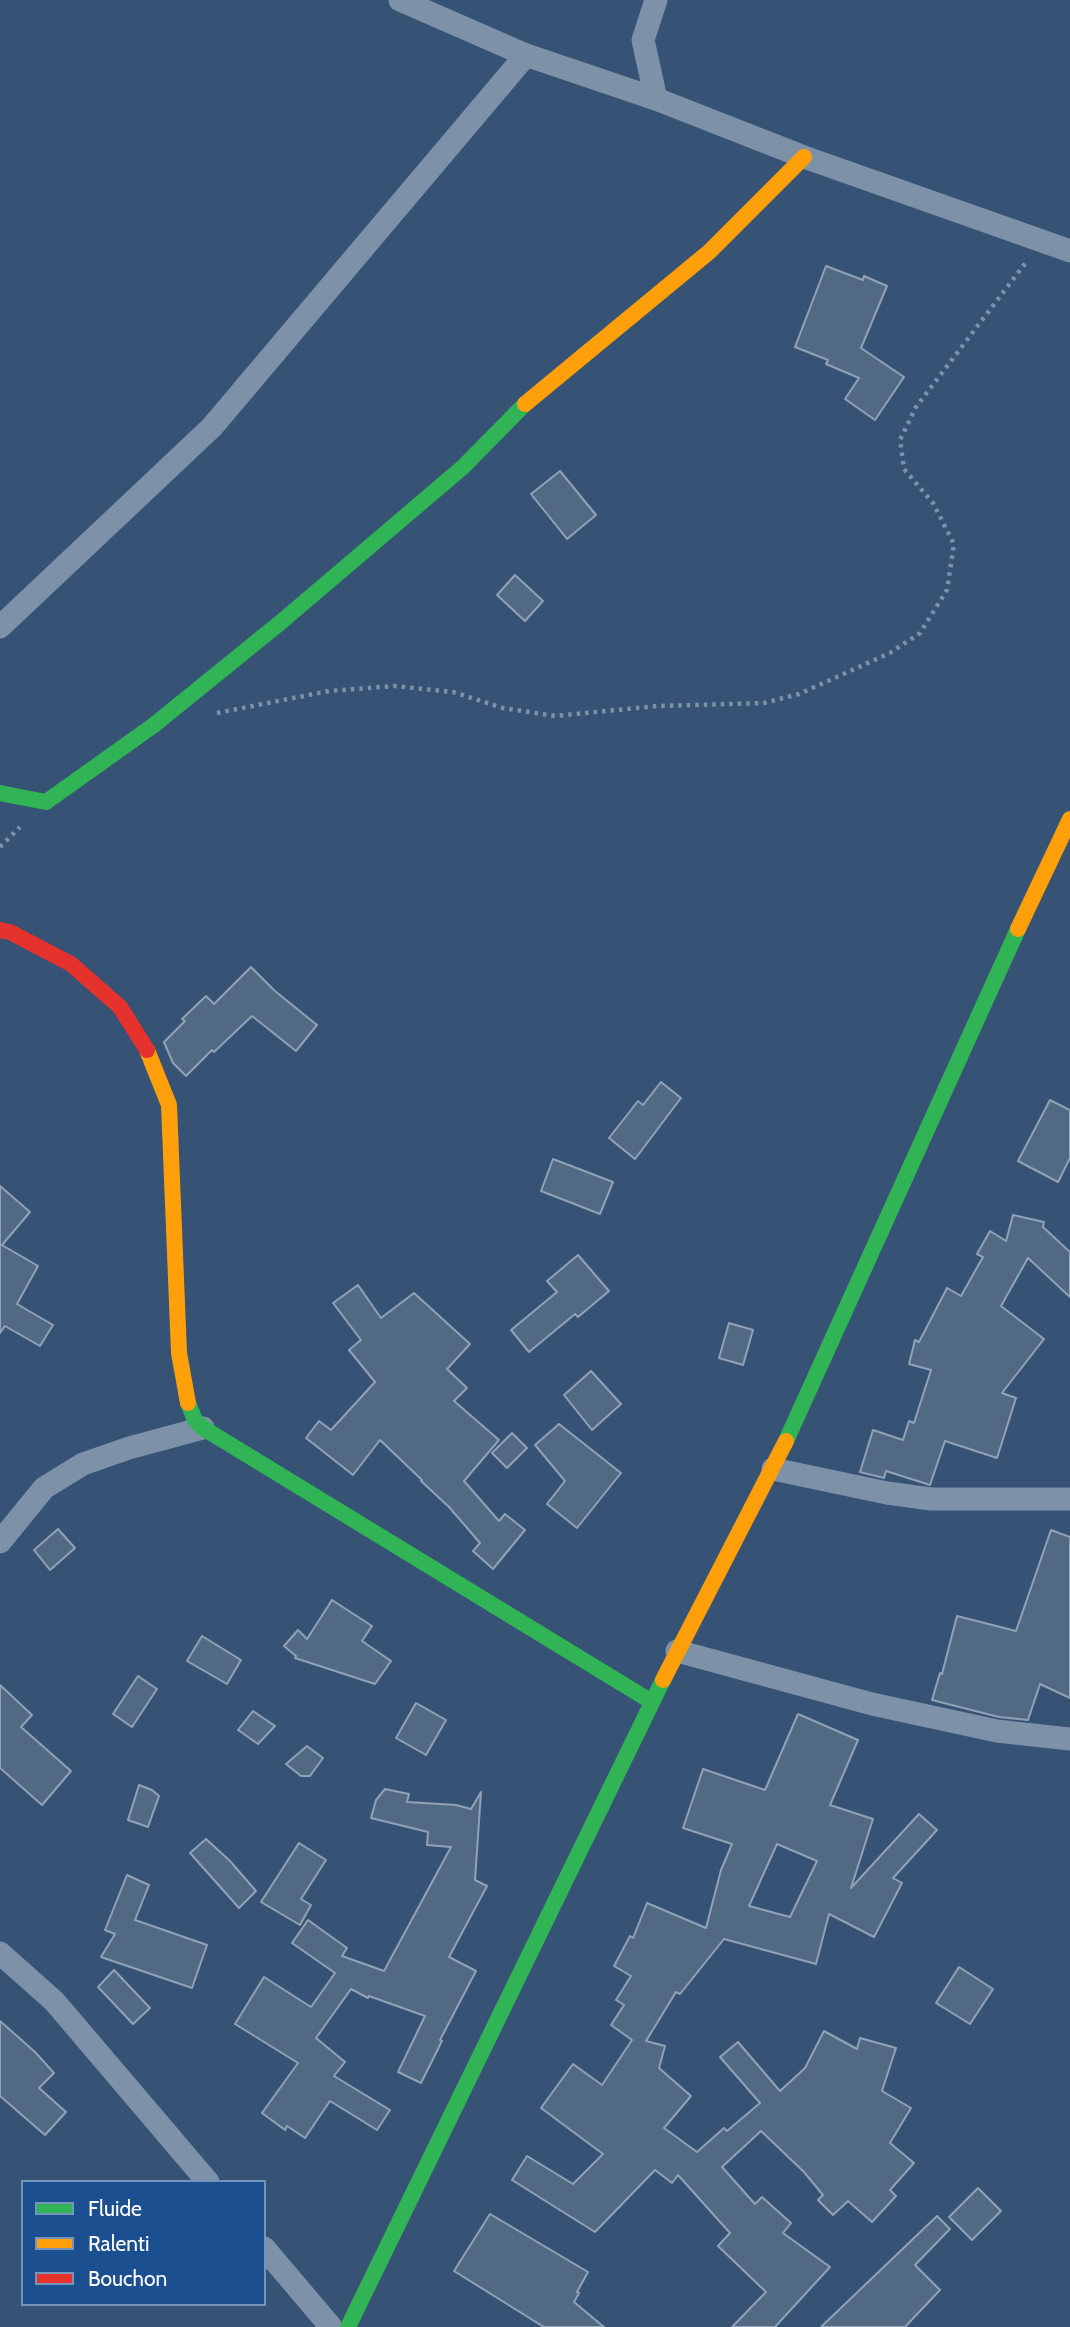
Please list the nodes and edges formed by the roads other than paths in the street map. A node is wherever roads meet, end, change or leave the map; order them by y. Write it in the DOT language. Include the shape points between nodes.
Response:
graph roads {
  1 [pos="400,0"];
  2 [pos="656,0"];
  3 [pos="526,55"];
  4 [pos="656,99"];
  5 [pos="804,157"];
  6 [pos="1070,251"];
  7 [pos="0,627"];
  8 [pos="0,793"];
  9 [pos="1070,819"];
  10 [pos="0,930"];
  11 [pos="203,1427"];
  12 [pos="773,1469"];
  13 [pos="1070,1499"];
  14 [pos="0,1542"];
  15 [pos="677,1651"];
  16 [pos="652,1702"];
  17 [pos="1070,1739"];
  18 [pos="0,1953"];
  19 [pos="206,2180"];
  20 [pos="266,2250"];
  21 [pos="331,2327"];
  22 [pos="348,2327"];
  1 -- 3 [label="street"];
  2 -- 4 [label="street" via="643,40"];
  3 -- 4 [label="street"];
  3 -- 7 [label="street" via="212,427"];
  4 -- 5 [label="street"];
  5 -- 6 [label="street"];
  5 -- 8 [label="street" via="709,252 530,399 463,467 154,725 47,802"];
  9 -- 12 [label="street"];
  10 -- 11 [label="street" via="71,964 120,1007 150,1054 169,1105 179,1353 189,1409"];
  11 -- 14 [label="street" via="83,1464 44,1488"];
  11 -- 16 [label="street"];
  12 -- 13 [label="street" via="931,1499"];
  12 -- 15 [label="street"];
  15 -- 16 [label="street"];
  15 -- 17 [label="street" via="897,1709 997,1731"];
  16 -- 22 [label="street"];
  18 -- 19 [label="street" via="54,2001"];
  20 -- 21 [label="street"];
}
